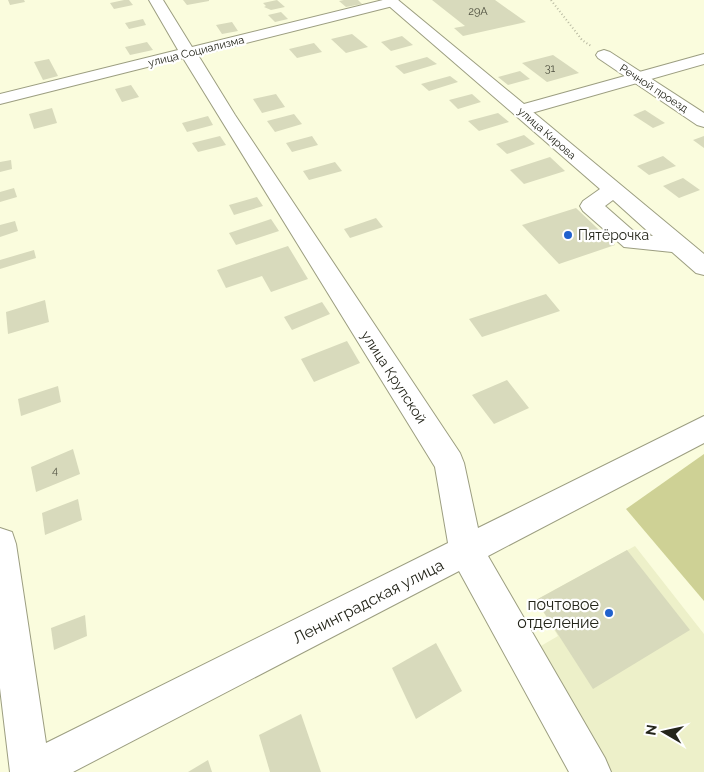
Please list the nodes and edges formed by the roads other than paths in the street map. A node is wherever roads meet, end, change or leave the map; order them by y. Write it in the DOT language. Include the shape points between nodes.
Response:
graph roads {
  1 [pos="156,0"];
  2 [pos="390,1"];
  3 [pos="188,53"];
  4 [pos="604,56"];
  5 [pos="704,59"];
  6 [pos="639,78"];
  7 [pos="0,100"];
  8 [pos="521,111"];
  9 [pos="704,121"];
  10 [pos="704,267"];
  11 [pos="704,429"];
  12 [pos="0,544"];
  13 [pos="466,551"];
  14 [pos="31,772"];
  15 [pos="591,772"];
  1 -- 3 [label="street, улица Крупской"];
  2 -- 3 [label="street, улица Социализма"];
  2 -- 8 [label="street, улица Кирова"];
  3 -- 7 [label="street, улица Социализма"];
  3 -- 13 [label="street, улица Крупской" via="449,462"];
  4 -- 6 [label="street, Речной проезд"];
  5 -- 6 [label="street"];
  6 -- 8 [label="street"];
  6 -- 9 [label="street, Речной проезд"];
  8 -- 10 [label="street, улица Кирова" via="613,190 591,206 632,242 679,246"];
  11 -- 13 [label="street, Ленинградская улица"];
  12 -- 14 [label="street"];
  13 -- 14 [label="street, Ленинградская улица"];
  13 -- 15 [label="street, улица Крупской"];
}
